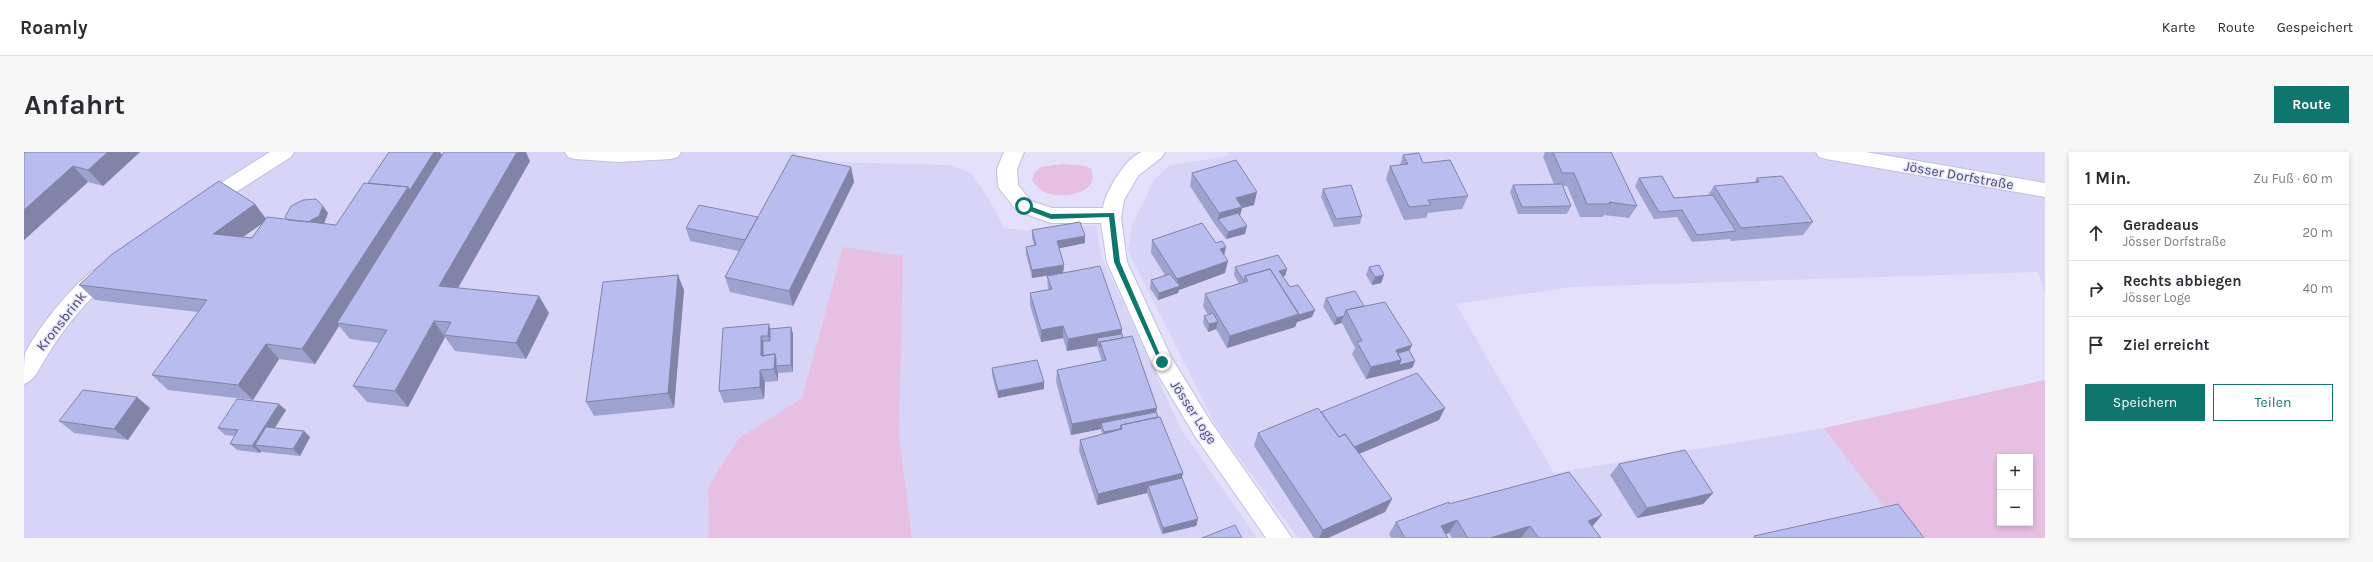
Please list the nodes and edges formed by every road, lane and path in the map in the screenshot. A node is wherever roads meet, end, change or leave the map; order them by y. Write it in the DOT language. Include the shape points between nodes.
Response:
graph roads {
  1 [pos="284,152"];
  2 [pos="575,152"];
  3 [pos="672,152"];
  4 [pos="1014,152"];
  5 [pos="1144,152"];
  6 [pos="1156,152"];
  7 [pos="1826,152"];
  8 [pos="2045,190"];
  9 [pos="190,211"];
  10 [pos="1112,215"];
  11 [pos="125,258"];
  12 [pos="24,375"];
  13 [pos="1280,538"];
  1 -- 9 [label="street"];
  2 -- 3 [label="street" via="618,155"];
  4 -- 10 [label="street" via="1007,169 1008,187 1024,206 1051,216"];
  5 -- 6 [label="street"];
  6 -- 10 [label="street, Jösser Loge" via="1131,171 1114,200"];
  7 -- 8 [label="street, Jösser Dorfstraße"];
  10 -- 13 [label="street, Jösser Loge" via="1117,262 1162,362 1203,429"];
  11 -- 12 [label="street, Kronsbrink" via="93,282 39,347"];
}
